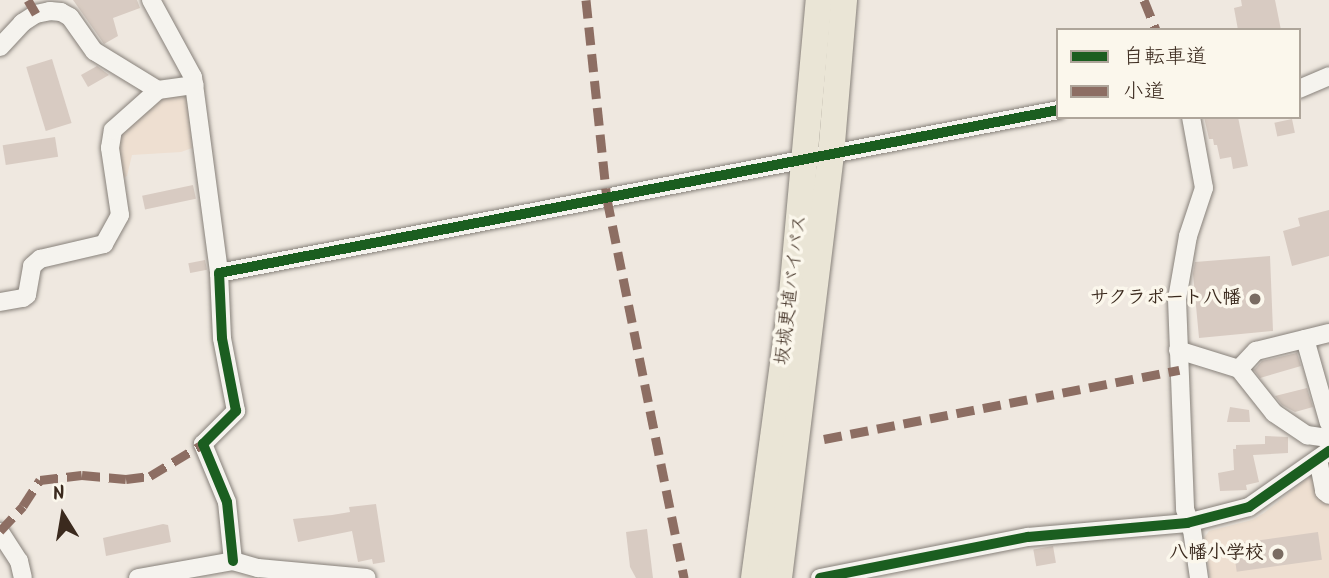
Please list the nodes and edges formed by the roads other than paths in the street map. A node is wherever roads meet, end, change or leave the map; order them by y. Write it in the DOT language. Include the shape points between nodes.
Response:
graph roads {
  1 [pos="151,0"];
  2 [pos="819,0"];
  3 [pos="844,0"];
  4 [pos="0,47"];
  5 [pos="1329,76"];
  6 [pos="195,85"];
  7 [pos="1301,88"];
  8 [pos="158,90"];
  9 [pos="1056,110"];
  10 [pos="1191,119"];
  11 [pos="819,157"];
  12 [pos="219,273"];
  13 [pos="0,302"];
  14 [pos="1329,333"];
  15 [pos="1305,339"];
  16 [pos="1178,350"];
  17 [pos="1239,369"];
  18 [pos="1329,423"];
  19 [pos="1329,438"];
  20 [pos="1323,455"];
  21 [pos="1329,495"];
  22 [pos="1187,523"];
  23 [pos="0,532"];
  24 [pos="227,567"];
  25 [pos="23,578"];
  26 [pos="138,578"];
  27 [pos="367,578"];
  28 [pos="754,578"];
  29 [pos="779,578"];
  30 [pos="820,578"];
  31 [pos="1199,578"];
  1 -- 6 [label="street"];
  2 -- 11 [label="highway, 坂城更埴バイパス"];
  3 -- 11 [label="highway, 坂城更埴バイパス"];
  4 -- 8 [label="street" via="36,14 61,12 70,17 94,51"];
  5 -- 7 [label="street"];
  6 -- 8 [label="street"];
  6 -- 12 [label="street"];
  8 -- 13 [label="street" via="113,130 110,148 120,215 104,244 40,259 32,266 23,299"];
  9 -- 11 [label="street"];
  10 -- 16 [label="street" via="1204,188 1180,275"];
  11 -- 12 [label="street"];
  11 -- 28 [label="highway, 坂城更埴バイパス" via="791,306"];
  11 -- 29 [label="highway, 坂城更埴バイパス"];
  12 -- 24 [label="street" via="222,338 236,411 203,444 227,502"];
  14 -- 15 [label="street"];
  15 -- 17 [label="street" via="1256,351"];
  15 -- 18 [label="street"];
  16 -- 17 [label="street"];
  16 -- 22 [label="street"];
  17 -- 19 [label="street" via="1275,414 1307,435"];
  20 -- 21 [label="street" via="1324,491"];
  20 -- 22 [label="street" via="1248,507"];
  22 -- 30 [label="street" via="1028,537"];
  22 -- 31 [label="street"];
  23 -- 25 [label="street" via="9,541"];
  24 -- 26 [label="street"];
  24 -- 27 [label="street"];
}
